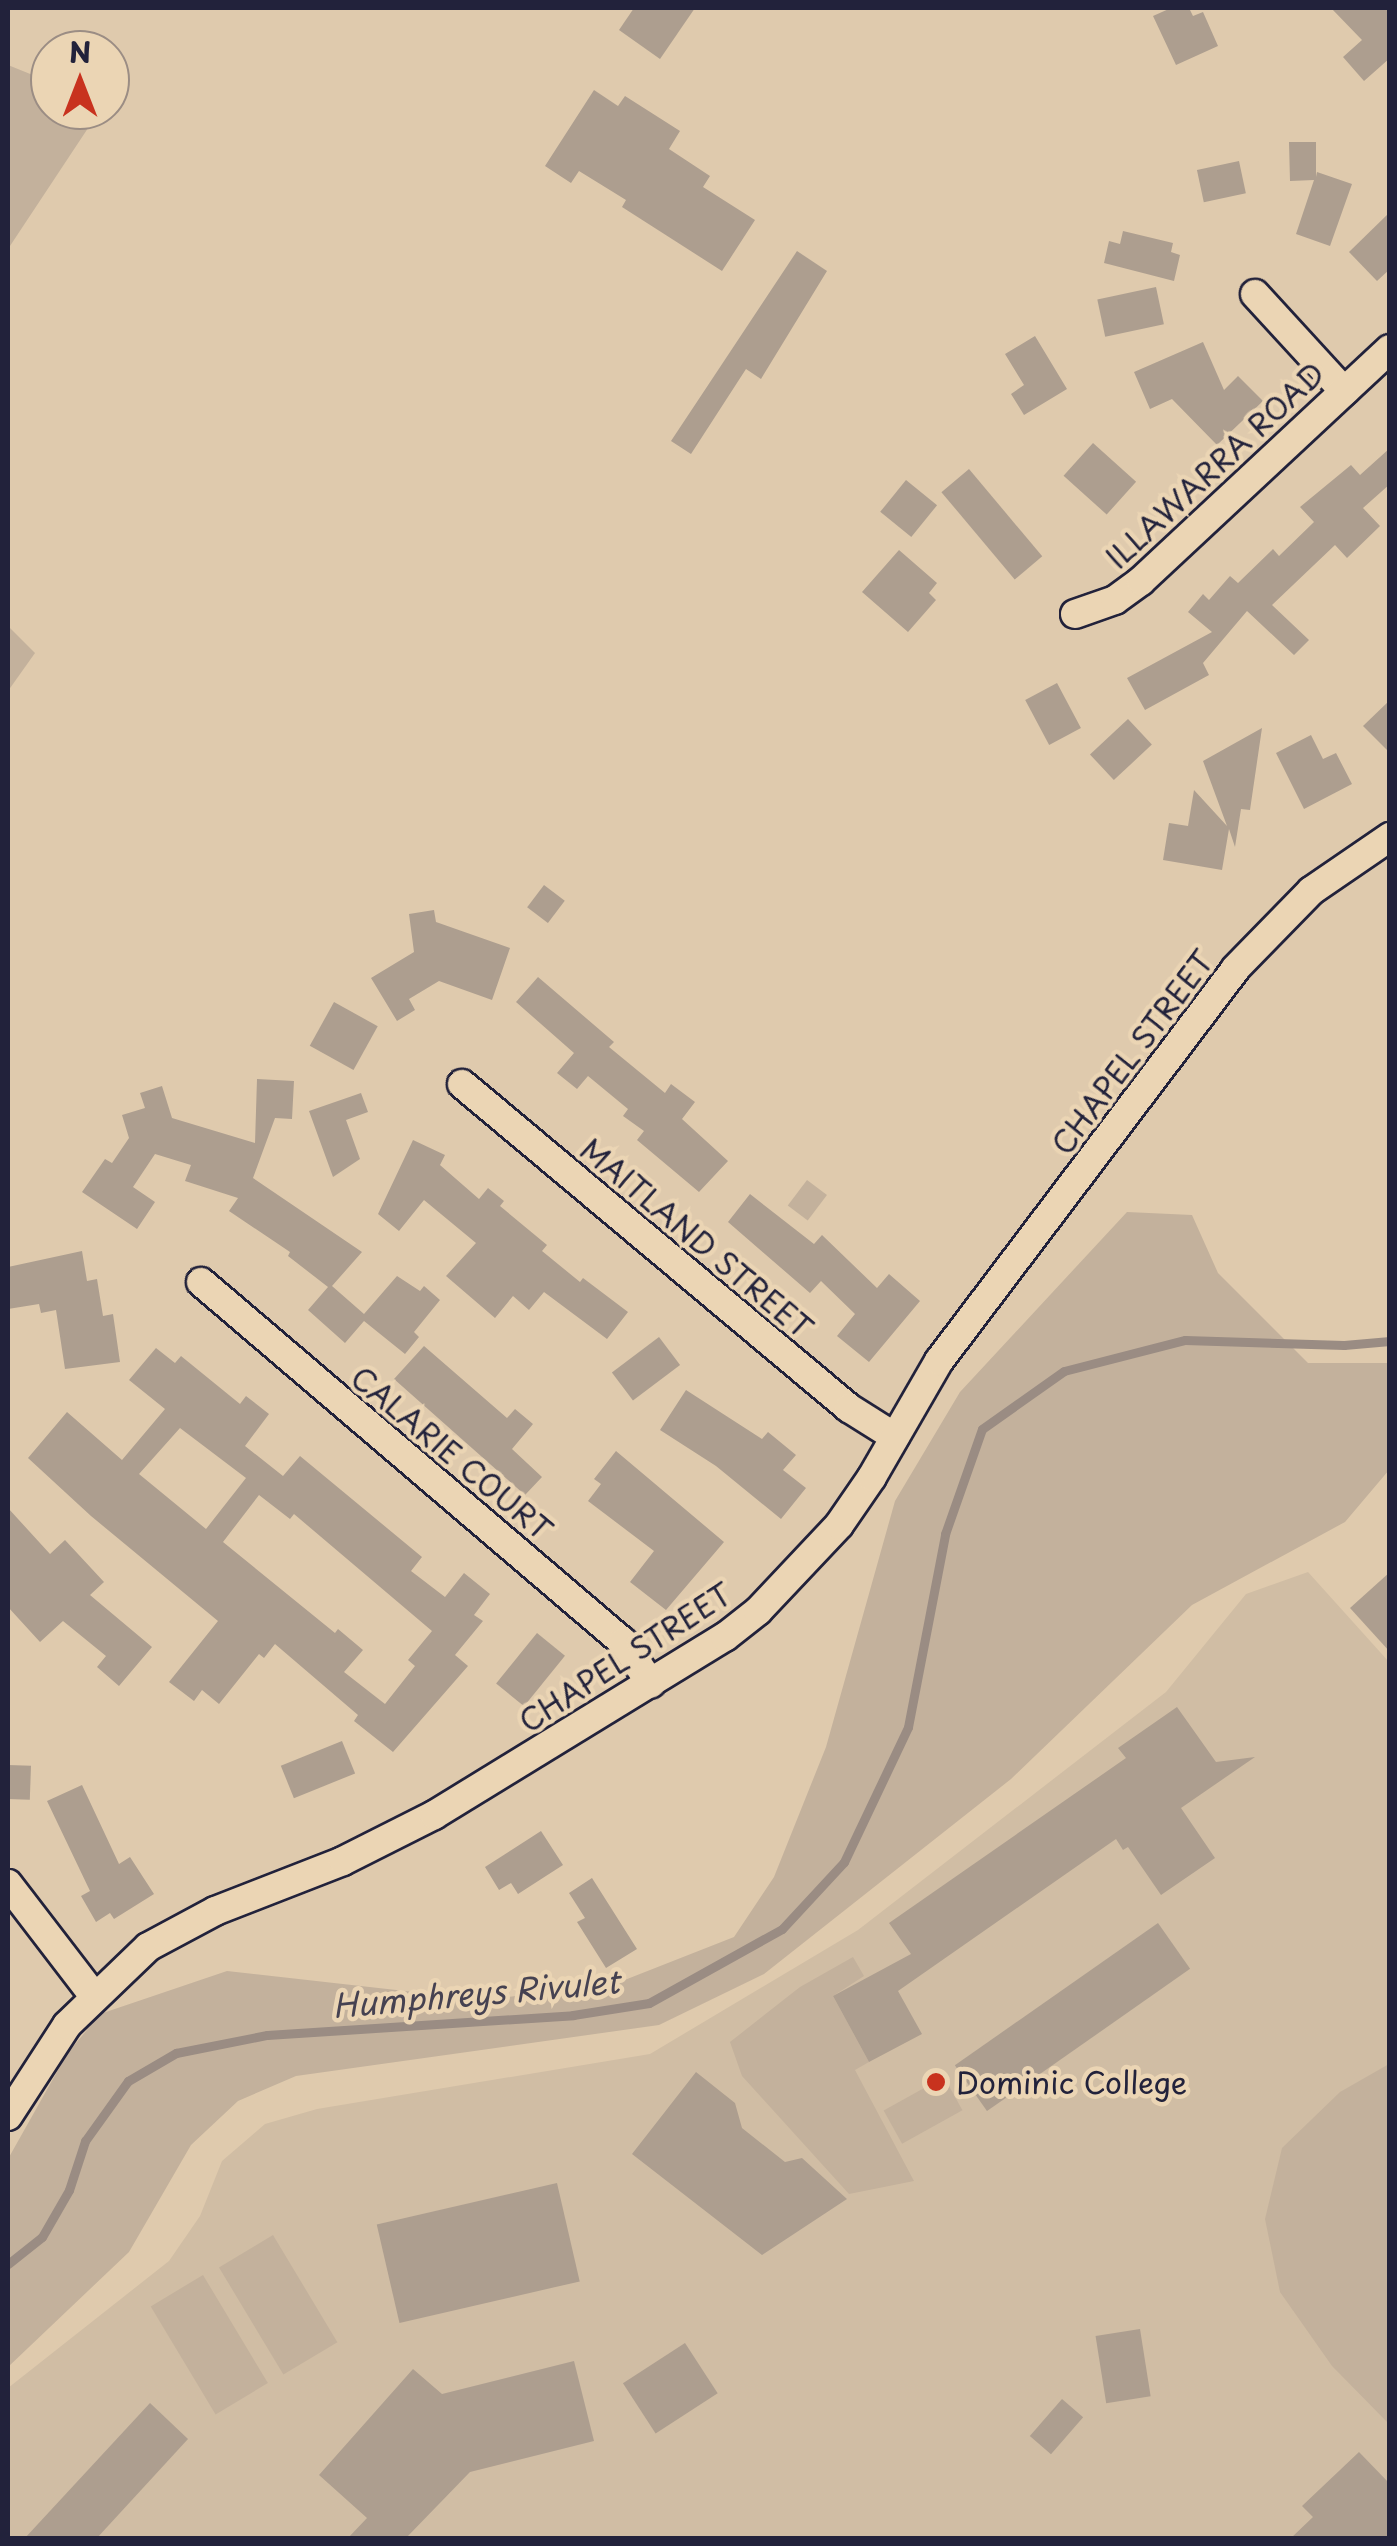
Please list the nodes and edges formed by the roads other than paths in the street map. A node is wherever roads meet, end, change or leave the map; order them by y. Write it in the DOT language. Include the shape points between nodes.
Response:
graph roads {
  1 [pos="1255,294"];
  2 [pos="1390,349"];
  3 [pos="1344,391"];
  4 [pos="1075,614"];
  5 [pos="1390,837"];
  6 [pos="462,1084"];
  7 [pos="201,1282"];
  8 [pos="895,1437"];
  9 [pos="651,1684"];
  10 [pos="8,1884"];
  11 [pos="94,1996"];
  12 [pos="8,2116"];
  1 -- 3 [label="street"];
  2 -- 3 [label="street, ILLAWARRA ROAD"];
  3 -- 4 [label="street, ILLAWARRA ROAD" via="1141,582"];
  5 -- 8 [label="street, CHAPEL STREET" via="1311,891 1235,969 939,1361"];
  6 -- 8 [label="street, MAITLAND STREET" via="849,1408"];
  7 -- 9 [label="street, CALARIE COURT" via="623,1642"];
  8 -- 9 [label="street, CHAPEL STREET" via="839,1524 792,1578 726,1637"];
  9 -- 11 [label="street, CHAPEL STREET" via="403,1832 178,1930 148,1947"];
  10 -- 11 [label="street"];
  11 -- 12 [label="street, CHAPEL STREET" via="41,2060"];
}
